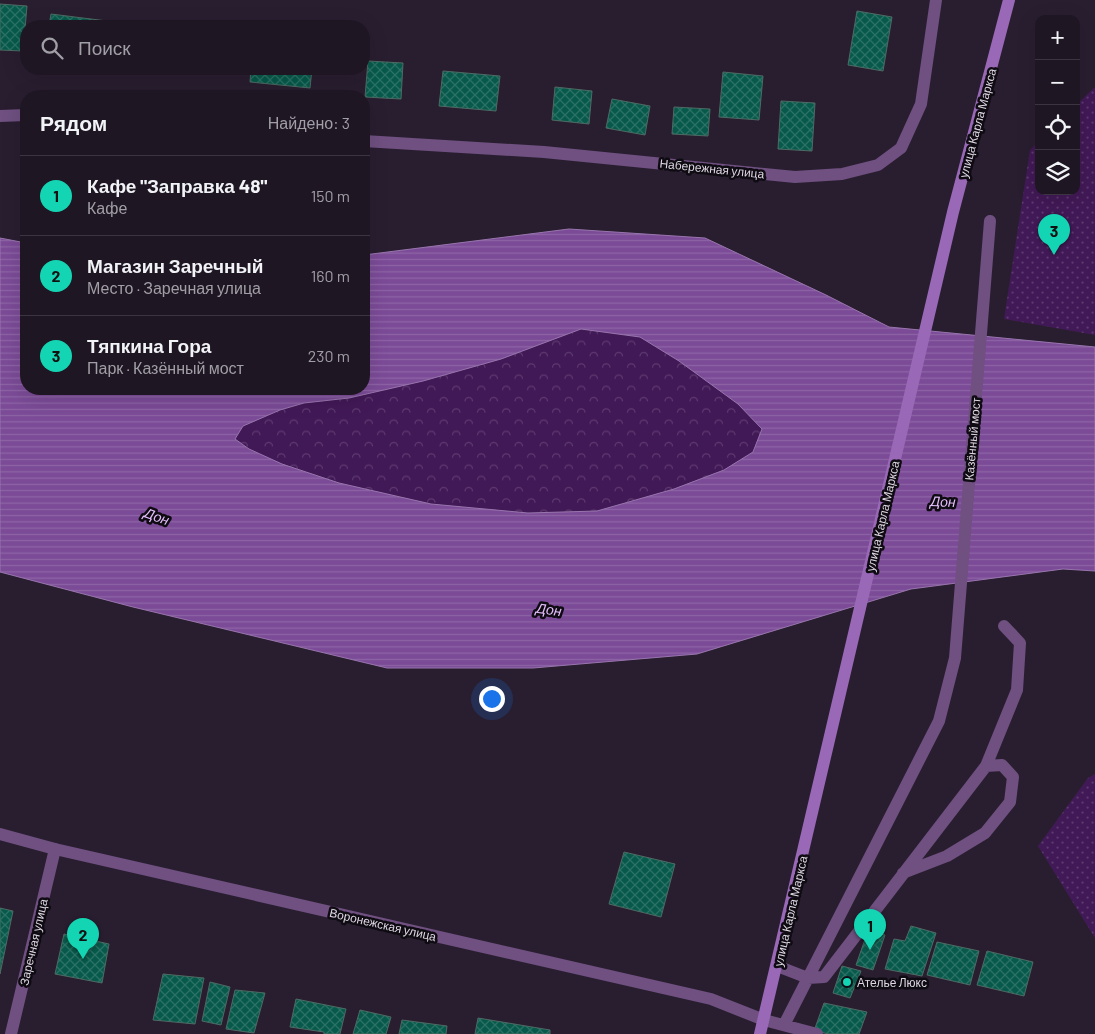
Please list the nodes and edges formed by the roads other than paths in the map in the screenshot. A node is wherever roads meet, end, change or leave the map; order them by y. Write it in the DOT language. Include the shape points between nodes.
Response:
graph roads {
  1 [pos="936,0"];
  2 [pos="1009,0"];
  3 [pos="0,116"];
  4 [pos="20,116"];
  5 [pos="370,141"];
  6 [pos="990,220"];
  7 [pos="1004,626"];
  8 [pos="986,766"];
  9 [pos="0,834"];
  10 [pos="55,849"];
  11 [pos="903,873"];
  12 [pos="777,966"];
  13 [pos="808,978"];
  14 [pos="764,1020"];
  15 [pos="784,1025"];
  16 [pos="11,1034"];
  17 [pos="760,1034"];
  18 [pos="817,1034"];
  1 -- 5 [label="street, Набережная улица" via="921,104 901,148 878,165 860,170 795,176 544,152"];
  2 -- 12 [label="main road, улица Карла Маркса" via="953,212"];
  3 -- 4 [label="street"];
  6 -- 13 [label="street, Казённый мост" via="955,658 939,721"];
  7 -- 8 [label="street" via="1020,643 1017,690"];
  8 -- 11 [label="street"];
  8 -- 11 [label="street" via="1002,765 1013,776 1010,802 985,833 947,856"];
  9 -- 10 [label="street, Воронежская улица"];
  10 -- 14 [label="street, Воронежская улица" via="711,999"];
  10 -- 16 [label="street, Заречная улица"];
  11 -- 13 [label="street" via="824,977"];
  12 -- 13 [label="street"];
  12 -- 14 [label="main road, улица Карла Маркса"];
  13 -- 15 [label="street"];
  14 -- 15 [label="street, Воронежская улица"];
  14 -- 17 [label="main road, улица Карла Маркса"];
  15 -- 18 [label="street, Воронежская улица"];
}
